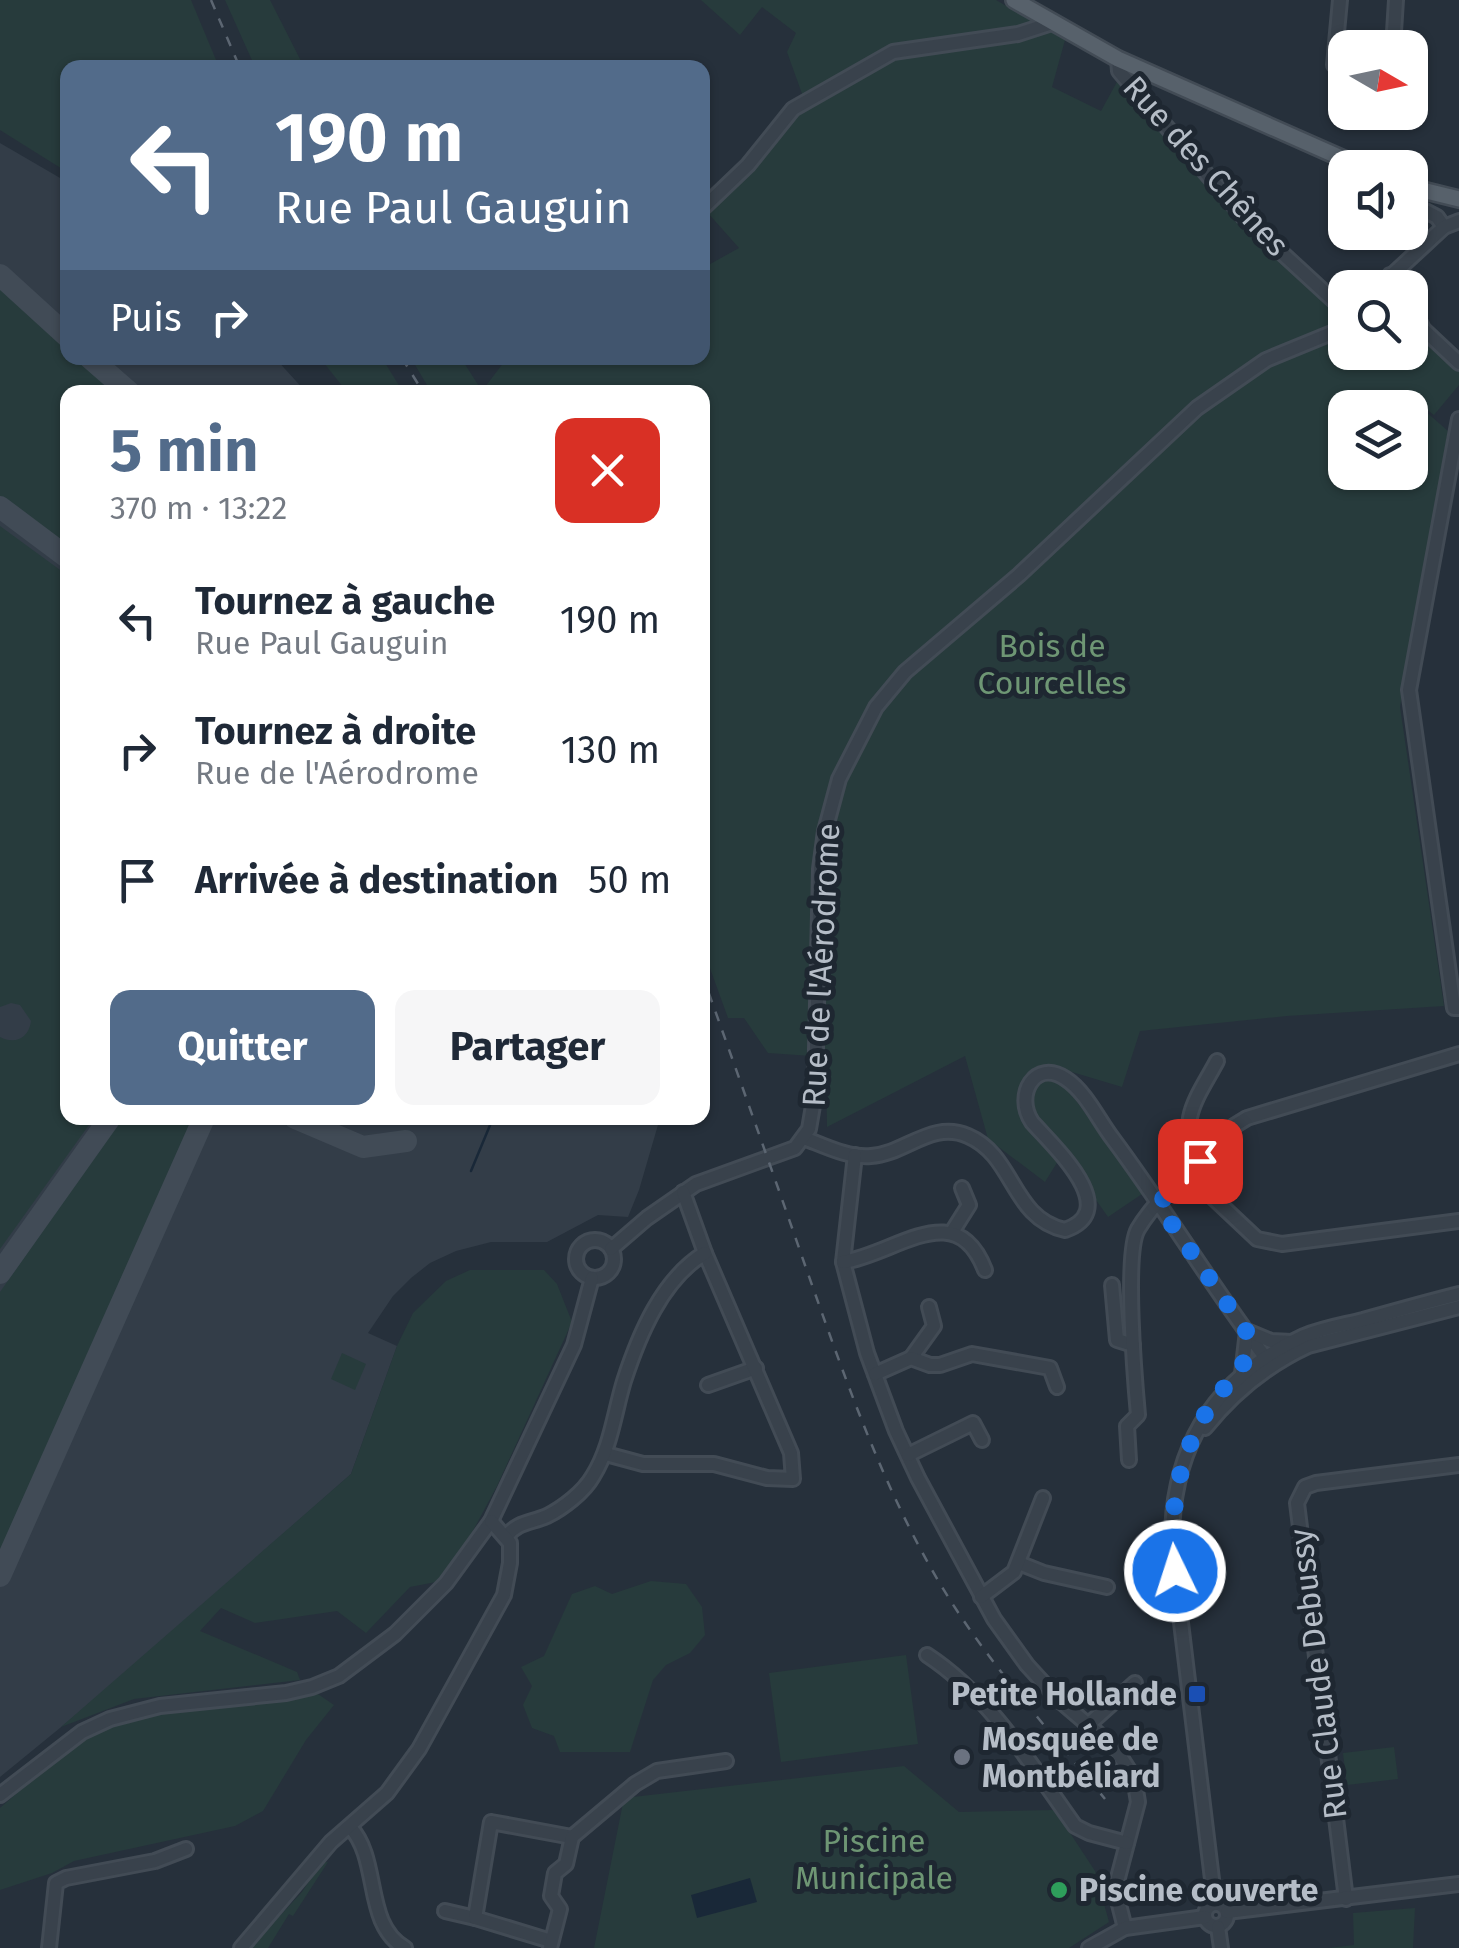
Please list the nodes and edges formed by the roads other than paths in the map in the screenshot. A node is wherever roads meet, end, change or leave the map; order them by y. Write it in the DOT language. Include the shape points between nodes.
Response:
graph roads {
  1 [pos="1014,0"];
  2 [pos="1340,0"];
  3 [pos="1396,0"];
  4 [pos="1052,23"];
  5 [pos="1337,30"];
  6 [pos="1394,30"];
  7 [pos="1119,65"];
  8 [pos="1328,155"];
  9 [pos="1428,191"];
  10 [pos="1459,199"];
  11 [pos="710,201"];
  12 [pos="1428,212"];
  13 [pos="1459,221"];
  14 [pos="1444,227"];
  15 [pos="1396,270"];
  16 [pos="1328,295"];
  17 [pos="1328,334"];
  18 [pos="1428,334"];
  19 [pos="1459,364"];
  20 [pos="1459,418"];
  21 [pos="1459,1008"];
  22 [pos="1459,1054"];
  23 [pos="1216,1061"];
  24 [pos="804,1138"];
  25 [pos="855,1155"];
  26 [pos="1200,1161"];
  27 [pos="1188,1174"];
  28 [pos="962,1188"];
  29 [pos="683,1192"];
  30 [pos="1158,1204"];
  31 [pos="1459,1221"];
  32 [pos="952,1232"];
  33 [pos="611,1249"];
  34 [pos="705,1253"];
  35 [pos="843,1262"];
  36 [pos="985,1270"];
  37 [pos="592,1278"];
  38 [pos="1112,1284"];
  39 [pos="1459,1294"];
  40 [pos="929,1307"];
  41 [pos="1459,1307"];
  42 [pos="1246,1331"];
  43 [pos="1294,1342"];
  44 [pos="1132,1345"];
  45 [pos="912,1358"];
  46 [pos="1268,1361"];
  47 [pos="756,1368"];
  48 [pos="875,1374"];
  49 [pos="1242,1374"];
  50 [pos="708,1385"];
  51 [pos="1057,1386"];
  52 [pos="982,1440"];
  53 [pos="1191,1446"];
  54 [pos="606,1454"];
  55 [pos="908,1455"];
  56 [pos="1128,1460"];
  57 [pos="1459,1466"];
  58 [pos="1043,1498"];
  59 [pos="492,1521"];
  60 [pos="506,1536"];
  61 [pos="1019,1563"];
  62 [pos="1107,1587"];
  63 [pos="981,1597"];
  64 [pos="928,1655"];
  65 [pos="1135,1684"];
  66 [pos="1088,1725"];
  67 [pos="726,1761"];
  68 [pos="0,1795"];
  69 [pos="350,1827"];
  70 [pos="572,1837"];
  71 [pos="1127,1843"];
  72 [pos="186,1849"];
  73 [pos="1459,1884"];
  74 [pos="1346,1899"];
  75 [pos="1221,1908"];
  76 [pos="445,1911"];
  77 [pos="1205,1917"];
  78 [pos="476,1918"];
  79 [pos="1218,1926"];
  80 [pos="1125,1928"];
  81 [pos="551,1945"];
  82 [pos="395,1946"];
  83 [pos="48,1948"];
  84 [pos="240,1948"];
  85 [pos="1089,1948"];
  86 [pos="1222,1948"];
  1 -- 4 [label="main road"];
  2 -- 5 [label="street"];
  3 -- 6 [label="street"];
  4 -- 7 [label="main road"];
  4 -- 11 [label="street" via="893,52 793,108"];
  7 -- 8 [label="main road"];
  7 -- 16 [label="street, Rue des Chênes" via="1246,219"];
  9 -- 10 [label="main road"];
  12 -- 14 [label="street"];
  13 -- 14 [label="street"];
  14 -- 15 [label="street"];
  17 -- 24 [label="street, Rue de l'Aérodrome" via="1266,360 1197,408 906,672 868,718 824,831 815,1094"];
  18 -- 19 [label="street"];
  20 -- 21 [label="street" via="1409,690"];
  22 -- 26 [label="street" via="1247,1118"];
  23 -- 26 [label="street" via="1189,1120"];
  24 -- 25 [label="street"];
  24 -- 29 [label="street, Rue de l'Aérodrome" via="795,1148"];
  25 -- 30 [label="street" via="879,1155 940,1132 966,1134 996,1158 1041,1222 1075,1227 1086,1212 1086,1188 1025,1111 1032,1078 1054,1074 1081,1094"];
  25 -- 35 [label="street"];
  26 -- 27 [label="street"];
  27 -- 30 [label="street"];
  27 -- 31 [label="street" via="1264,1242"];
  28 -- 32 [label="street" via="969,1206"];
  29 -- 33 [label="street, Rue de l'Aérodrome"];
  29 -- 34 [label="street"];
  30 -- 42 [label="street"];
  30 -- 44 [label="street" via="1134,1239"];
  32 -- 35 [label="street"];
  32 -- 36 [label="street" via="970,1242"];
  33 -- 37 [label="street" via="612,1267"];
  33 -- 37 [label="street" via="597,1240 578,1249 576,1267"];
  34 -- 47 [label="street"];
  34 -- 54 [label="street" via="660,1300 624,1382"];
  35 -- 48 [label="street"];
  37 -- 59 [label="street" via="568,1357"];
  38 -- 44 [label="street" via="1117,1340"];
  39 -- 43 [label="street"];
  40 -- 45 [label="street" via="934,1326"];
  41 -- 46 [label="street"];
  42 -- 43 [label="street"];
  42 -- 46 [label="street"];
  42 -- 49 [label="street"];
  43 -- 46 [label="street"];
  44 -- 56 [label="street" via="1138,1415 1127,1426"];
  45 -- 48 [label="street"];
  45 -- 51 [label="street" via="940,1365 972,1354 1050,1368"];
  46 -- 49 [label="street"];
  46 -- 53 [label="street"];
  47 -- 50 [label="street"];
  47 -- 54 [label="street" via="791,1453 793,1479 714,1464 643,1464"];
  48 -- 55 [label="street"];
  49 -- 53 [label="street" via="1210,1405"];
  52 -- 55 [label="street" via="973,1423"];
  53 -- 75 [label="street" via="1176,1492 1172,1548"];
  54 -- 60 [label="street" via="571,1500"];
  55 -- 63 [label="street"];
  57 -- 74 [label="street, Rue Claude Debussy" via="1316,1483 1305,1487 1297,1503"];
  58 -- 61 [label="street"];
  59 -- 60 [label="street"];
  59 -- 68 [label="street" via="446,1583 395,1634 339,1676 286,1693 160,1706 110,1719"];
  60 -- 69 [label="street" via="510,1563 499,1607 408,1768"];
  61 -- 62 [label="street"];
  61 -- 63 [label="street" via="1010,1578"];
  63 -- 66 [label="street" via="1027,1666"];
  64 -- 71 [label="street" via="990,1709 1075,1826"];
  65 -- 66 [label="street"];
  66 -- 71 [label="street" via="1127,1763 1138,1790"];
  67 -- 70 [label="street" via="657,1771"];
  69 -- 82 [label="street"];
  69 -- 84 [label="street"];
  70 -- 78 [label="street" via="491,1822"];
  70 -- 81 [label="street" via="566,1864 555,1873 551,1896 560,1908"];
  71 -- 80 [label="street" via="1115,1888"];
  72 -- 83 [label="street" via="56,1884"];
  73 -- 74 [label="street"];
  74 -- 75 [label="street"];
  75 -- 77 [label="street" via="1208,1907"];
  75 -- 79 [label="street" via="1226,1920"];
  76 -- 78 [label="street"];
  77 -- 79 [label="street"];
  77 -- 80 [label="street"];
  78 -- 81 [label="street"];
  79 -- 86 [label="street"];
  80 -- 85 [label="street"];
}
